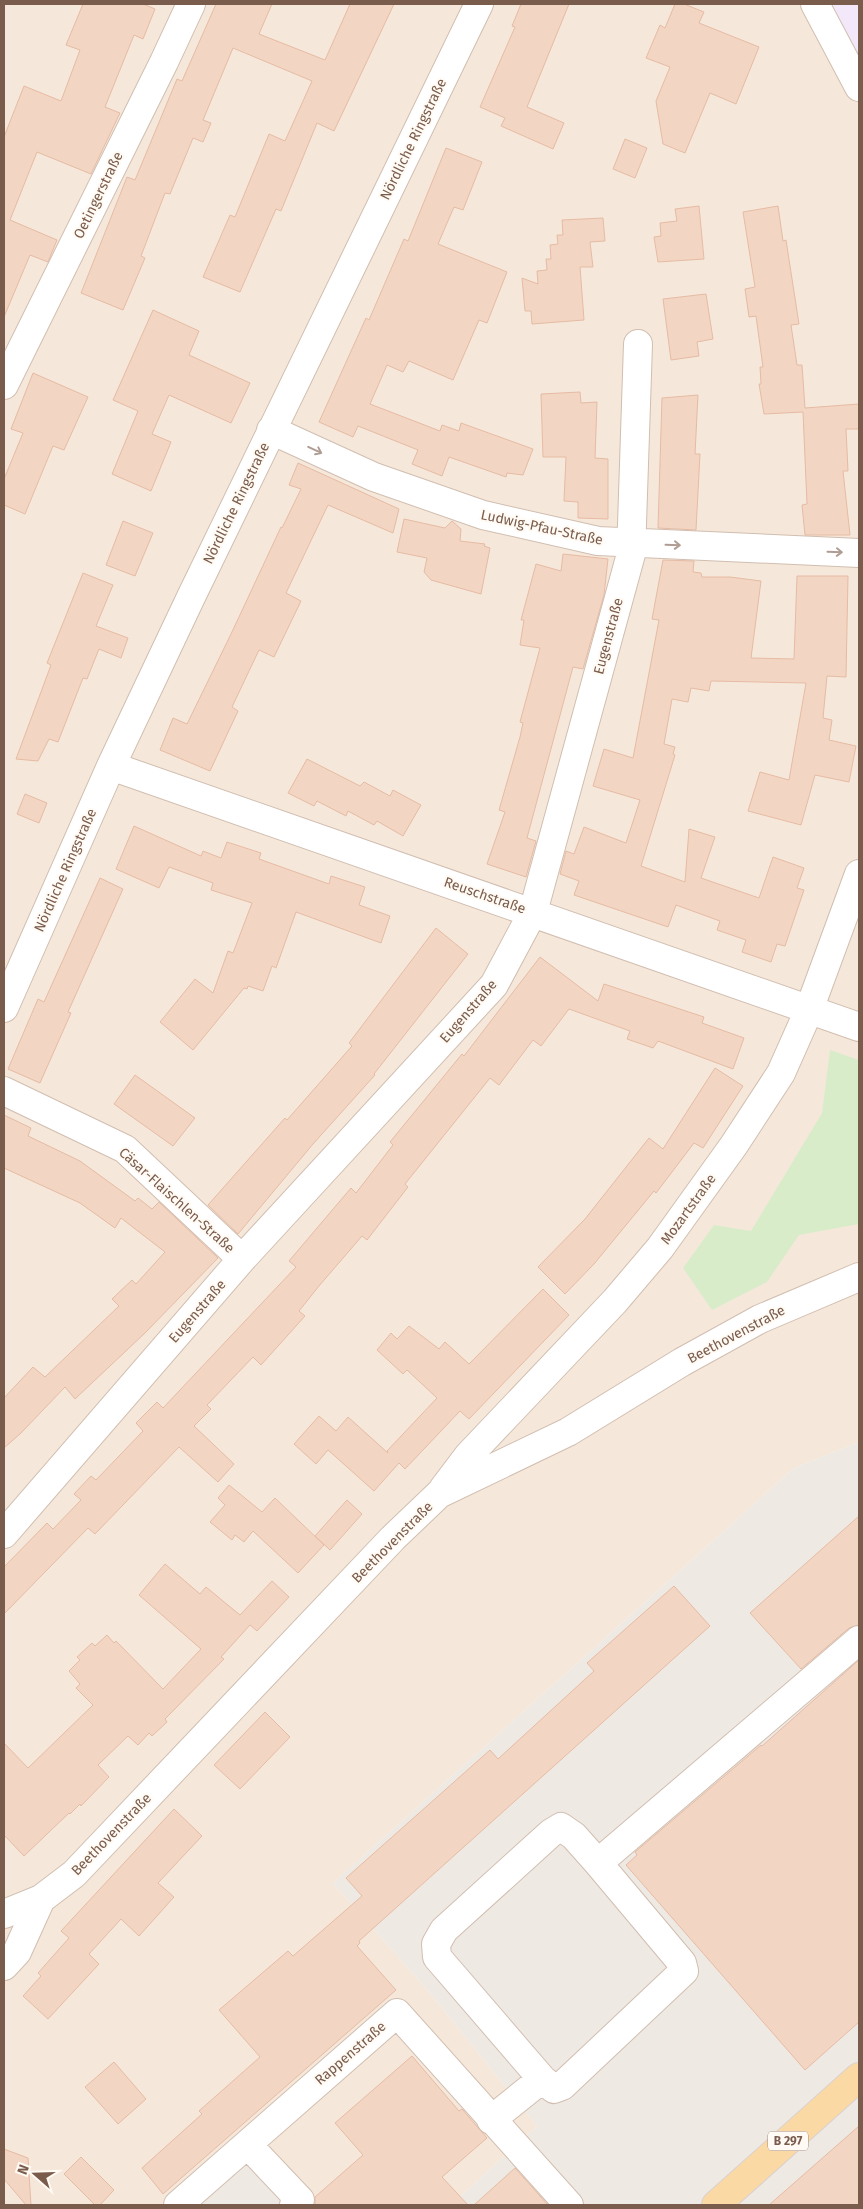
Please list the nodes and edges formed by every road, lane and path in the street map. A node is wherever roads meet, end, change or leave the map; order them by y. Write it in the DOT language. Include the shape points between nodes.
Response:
graph roads {
  1 [pos="191,4"];
  2 [pos="479,4"];
  3 [pos="815,4"];
  4 [pos="859,87"];
  5 [pos="638,344"];
  6 [pos="4,385"];
  7 [pos="271,430"];
  8 [pos="631,543"];
  9 [pos="859,553"];
  10 [pos="111,766"];
  11 [pos="859,874"];
  12 [pos="533,912"];
  13 [pos="6,995"];
  14 [pos="809,1010"];
  15 [pos="859,1027"];
  16 [pos="4,1091"];
  17 [pos="242,1259"];
  18 [pos="859,1277"];
  19 [pos="439,1494"];
  20 [pos="4,1534"];
  21 [pos="859,1640"];
  22 [pos="598,1863"];
  23 [pos="41,1899"];
  24 [pos="4,1914"];
  25 [pos="4,1966"];
  26 [pos="859,2077"];
  27 [pos="542,2079"];
  28 [pos="491,2120"];
  29 [pos="248,2145"];
  30 [pos="178,2205"];
  31 [pos="294,2205"];
  32 [pos="569,2205"];
  33 [pos="716,2205"];
  1 -- 6 [label="street, Oetingerstraße"];
  2 -- 7 [label="street, Nördliche Ringstraße"];
  3 -- 4 [label="street"];
  5 -- 8 [label="street, Eugenstraße"];
  7 -- 8 [label="street, Ludwig-Pfau-Straße, one-way" via="374,477 483,515 598,541"];
  7 -- 10 [label="street, Nördliche Ringstraße"];
  8 -- 9 [label="street, Ludwig-Pfau-Straße, one-way"];
  8 -- 12 [label="street, Eugenstraße"];
  10 -- 12 [label="street, Reuschstraße"];
  10 -- 13 [label="street, Nördliche Ringstraße"];
  11 -- 14 [label="street, Mozartstraße"];
  12 -- 14 [label="street, Reuschstraße"];
  12 -- 17 [label="street, Eugenstraße" via="494,985"];
  14 -- 15 [label="street, Reuschstraße"];
  14 -- 19 [label="street, Mozartstraße" via="781,1073 660,1248 615,1301 468,1456"];
  16 -- 17 [label="street, Cäsar-Flaischlen-Straße" via="125,1149"];
  17 -- 20 [label="street, Eugenstraße"];
  18 -- 19 [label="street, Beethovenstraße" via="760,1319 682,1362 568,1432"];
  19 -- 23 [label="street, Beethovenstraße" via="393,1538 74,1874"];
  21 -- 22 [label="street"];
  22 -- 27 [label="street" via="682,1963 684,1971 562,2086 554,2089"];
  22 -- 27 [label="street" via="562,1827 551,1833 444,1930 436,1944 437,1957"];
  23 -- 24 [label="street, Beethovenstraße"];
  23 -- 25 [label="street" via="17,1952"];
  26 -- 33 [label="main road, B 297"];
  27 -- 28 [label="street"];
  28 -- 29 [label="street, Rappenstraße" via="397,2013"];
  28 -- 32 [label="street, Rappenstraße"];
  29 -- 30 [label="street, Rappenstraße"];
  29 -- 31 [label="street" via="300,2200"];
}
